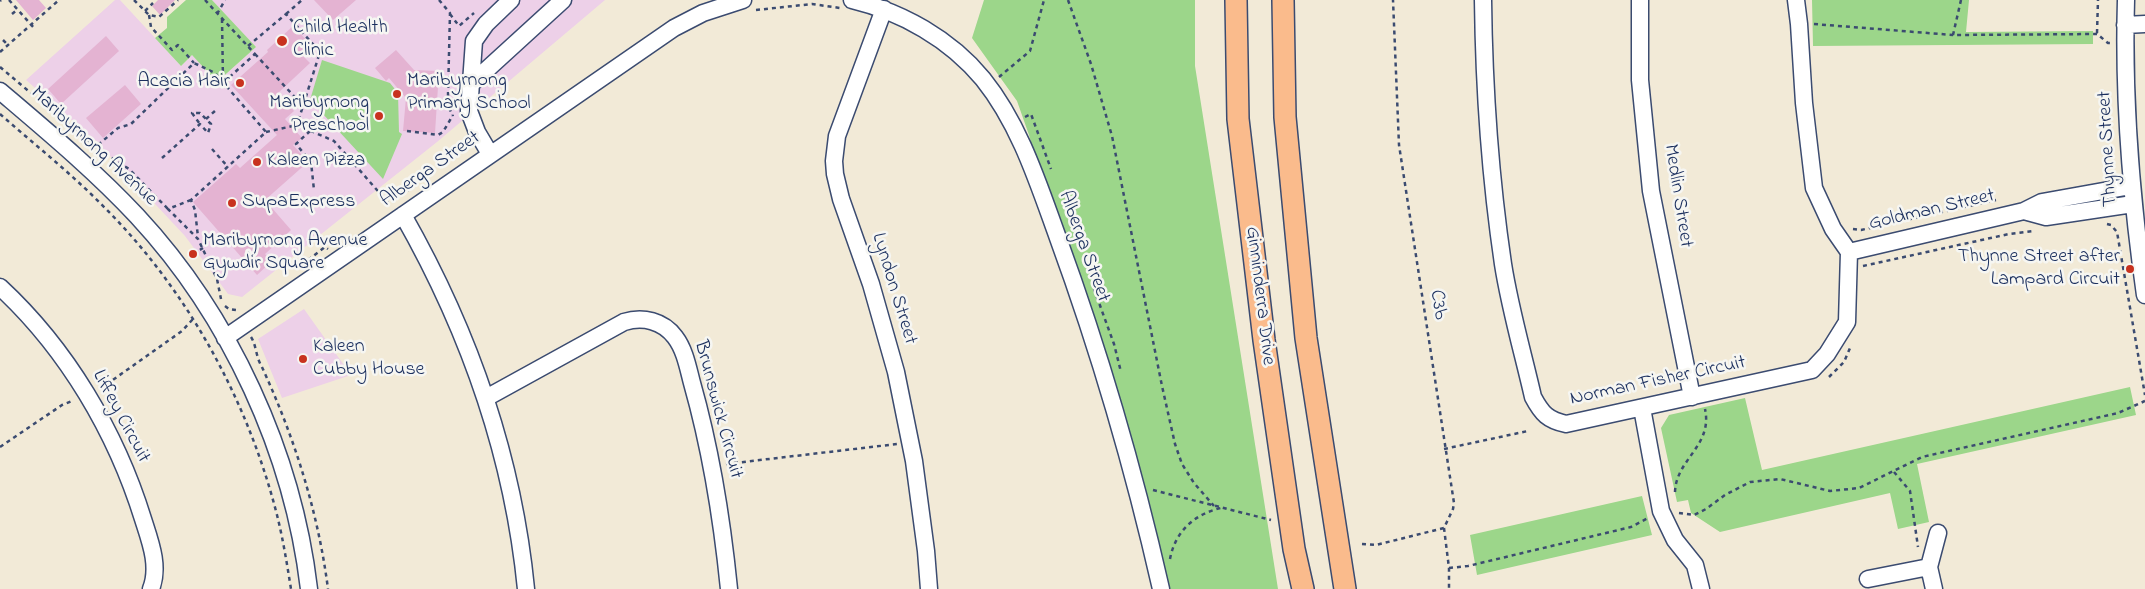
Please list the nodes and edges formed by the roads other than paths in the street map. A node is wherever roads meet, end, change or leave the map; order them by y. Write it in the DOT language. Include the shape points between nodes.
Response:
graph roads {
  1 [pos="510,0"];
  2 [pos="563,0"];
  3 [pos="1236,0"];
  4 [pos="1283,0"];
  5 [pos="1483,0"];
  6 [pos="1640,0"];
  7 [pos="1796,0"];
  8 [pos="2126,0"];
  9 [pos="746,5"];
  10 [pos="850,5"];
  11 [pos="700,6"];
  12 [pos="884,9"];
  13 [pos="2145,24"];
  14 [pos="2125,25"];
  15 [pos="471,84"];
  16 [pos="0,91"];
  17 [pos="490,154"];
  18 [pos="2131,186"];
  19 [pos="2133,204"];
  20 [pos="398,212"];
  21 [pos="2024,212"];
  22 [pos="1849,252"];
  23 [pos="0,287"];
  24 [pos="2145,295"];
  25 [pos="225,338"];
  26 [pos="1692,397"];
  27 [pos="486,398"];
  28 [pos="1642,408"];
  29 [pos="1938,533"];
  30 [pos="1924,561"];
  31 [pos="1868,579"];
  32 [pos="151,589"];
  33 [pos="309,589"];
  34 [pos="526,589"];
  35 [pos="729,589"];
  36 [pos="929,589"];
  37 [pos="1160,589"];
  38 [pos="1303,589"];
  39 [pos="1345,589"];
  40 [pos="1701,589"];
  41 [pos="1934,589"];
  1 -- 15 [label="street" via="474,41"];
  2 -- 15 [label="street"];
  3 -- 38 [label="main road, Ginninderra Drive" via="1238,119 1264,340 1294,549"];
  4 -- 39 [label="main road, Ginninderra Drive" via="1285,117 1306,338"];
  5 -- 28 [label="street, Norman Fisher Circuit" via="1490,160 1504,266 1533,397 1541,413 1552,421 1566,424"];
  6 -- 26 [label="street, Medlin Street" via="1640,80 1651,191"];
  7 -- 22 [label="street" via="1814,188 1833,230"];
  8 -- 14 [label="street, Thynne Street"];
  9 -- 11 [label="street, Alberga Street"];
  10 -- 12 [label="street, Alberga Street"];
  11 -- 17 [label="street, Alberga Street"];
  12 -- 36 [label="street, Lyndon Street" via="840,124 834,161 837,187 884,328 911,443"];
  12 -- 37 [label="street, Alberga Street" via="937,37 968,63 989,87 1015,127 1055,228 1095,344 1134,479"];
  13 -- 14 [label="street"];
  14 -- 18 [label="street, Thynne Street"];
  15 -- 17 [label="street" via="469,112"];
  16 -- 25 [label="street, Maribyrnong Avenue" via="79,159 139,218 174,260"];
  17 -- 20 [label="street, Alberga Street"];
  18 -- 19 [label="street, Thynne Street"];
  18 -- 21 [label="street, Goldman Street" via="2042,202"];
  19 -- 21 [label="street, Goldman Street" via="2046,217"];
  19 -- 24 [label="street, Thynne Street"];
  20 -- 25 [label="street, Alberga Street"];
  20 -- 27 [label="street" via="423,250 454,315"];
  21 -- 22 [label="street, Goldman Street"];
  22 -- 26 [label="street, Norman Fisher Circuit" via="1847,322 1827,354 1812,370"];
  23 -- 32 [label="street, Liffey Circuit" via="48,339 87,395 114,443 137,500 155,566"];
  25 -- 33 [label="street, Maribyrnong Avenue" via="254,396 278,456 296,518"];
  26 -- 28 [label="street, Norman Fisher Circuit"];
  27 -- 34 [label="street" via="513,502"];
  27 -- 35 [label="street, Brunswick Circuit" via="631,320 652,321 671,332 683,351 712,466"];
  28 -- 40 [label="street" via="1661,511 1675,540 1695,565"];
  29 -- 30 [label="street"];
  30 -- 31 [label="street"];
  30 -- 41 [label="street"];
}
